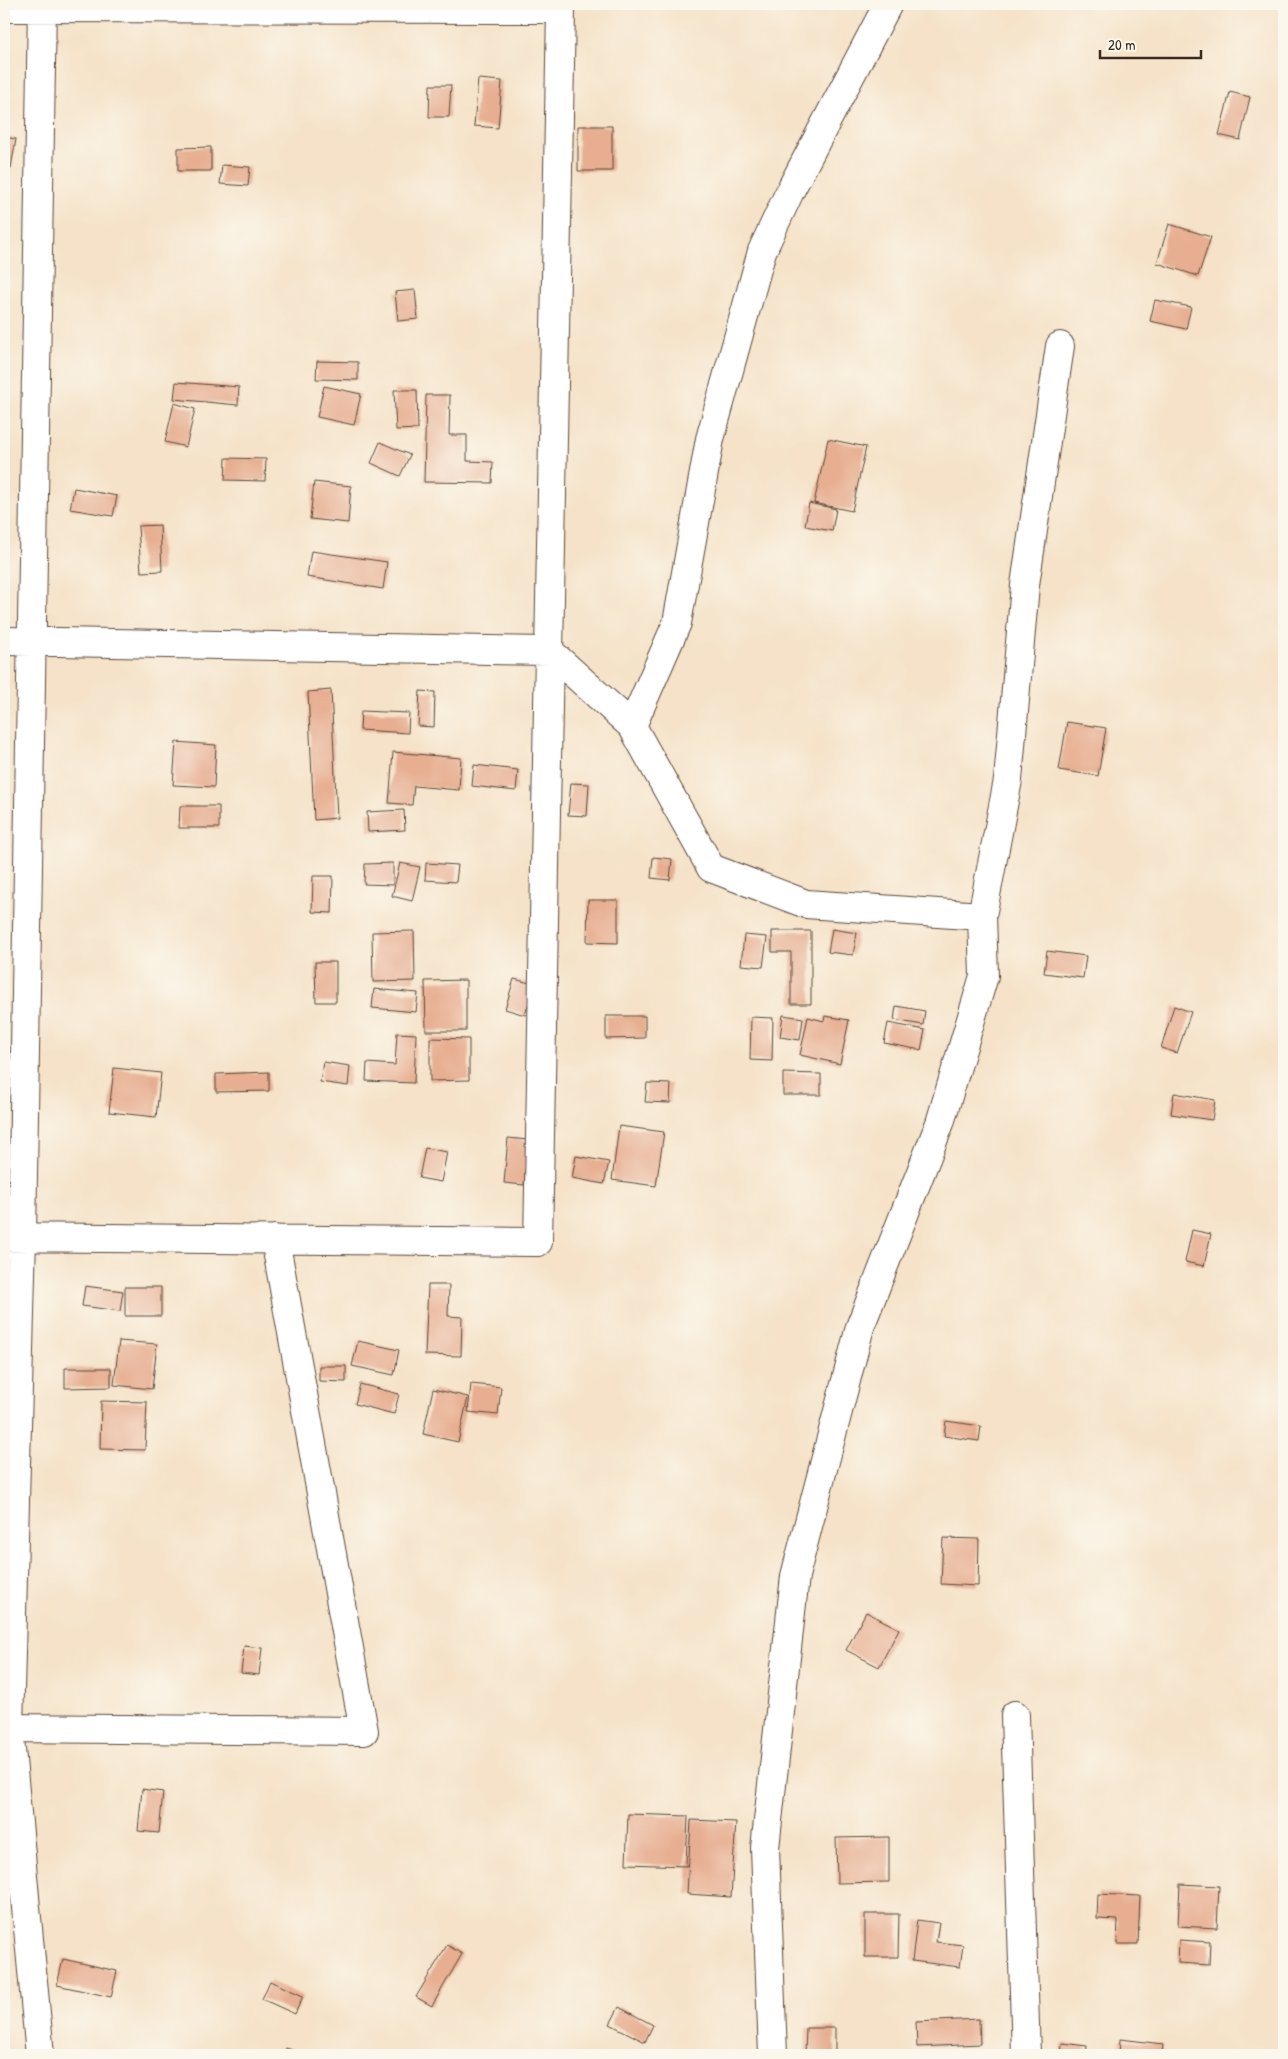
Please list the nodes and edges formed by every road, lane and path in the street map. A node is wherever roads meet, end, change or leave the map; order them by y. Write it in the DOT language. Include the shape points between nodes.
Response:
graph roads {
  1 [pos="888,4"];
  2 [pos="42,6"];
  3 [pos="560,6"];
  4 [pos="4,8"];
  5 [pos="1060,346"];
  6 [pos="4,641"];
  7 [pos="32,642"];
  8 [pos="549,651"];
  9 [pos="632,726"];
  10 [pos="982,916"];
  11 [pos="13,1237"];
  12 [pos="275,1240"];
  13 [pos="1015,1714"];
  14 [pos="6,1728"];
  15 [pos="40,2055"];
  16 [pos="773,2055"];
  17 [pos="1026,2055"];
  1 -- 9 [label="street" via="791,188 762,251 710,439 677,623"];
  2 -- 3 [label="street"];
  2 -- 4 [label="street"];
  2 -- 7 [label="street"];
  3 -- 8 [label="street"];
  5 -- 10 [label="street" via="1025,585 1008,780"];
  6 -- 7 [label="street"];
  7 -- 8 [label="street"];
  7 -- 11 [label="street"];
  8 -- 9 [label="street"];
  8 -- 12 [label="street" via="538,1242"];
  9 -- 10 [label="street" via="711,868 806,904"];
  10 -- 16 [label="street" via="984,976 940,1124 860,1327 795,1576 765,1848"];
  11 -- 12 [label="street"];
  11 -- 14 [label="street"];
  12 -- 14 [label="street" via="364,1731"];
  13 -- 17 [label="street"];
  14 -- 15 [label="street"];
}
